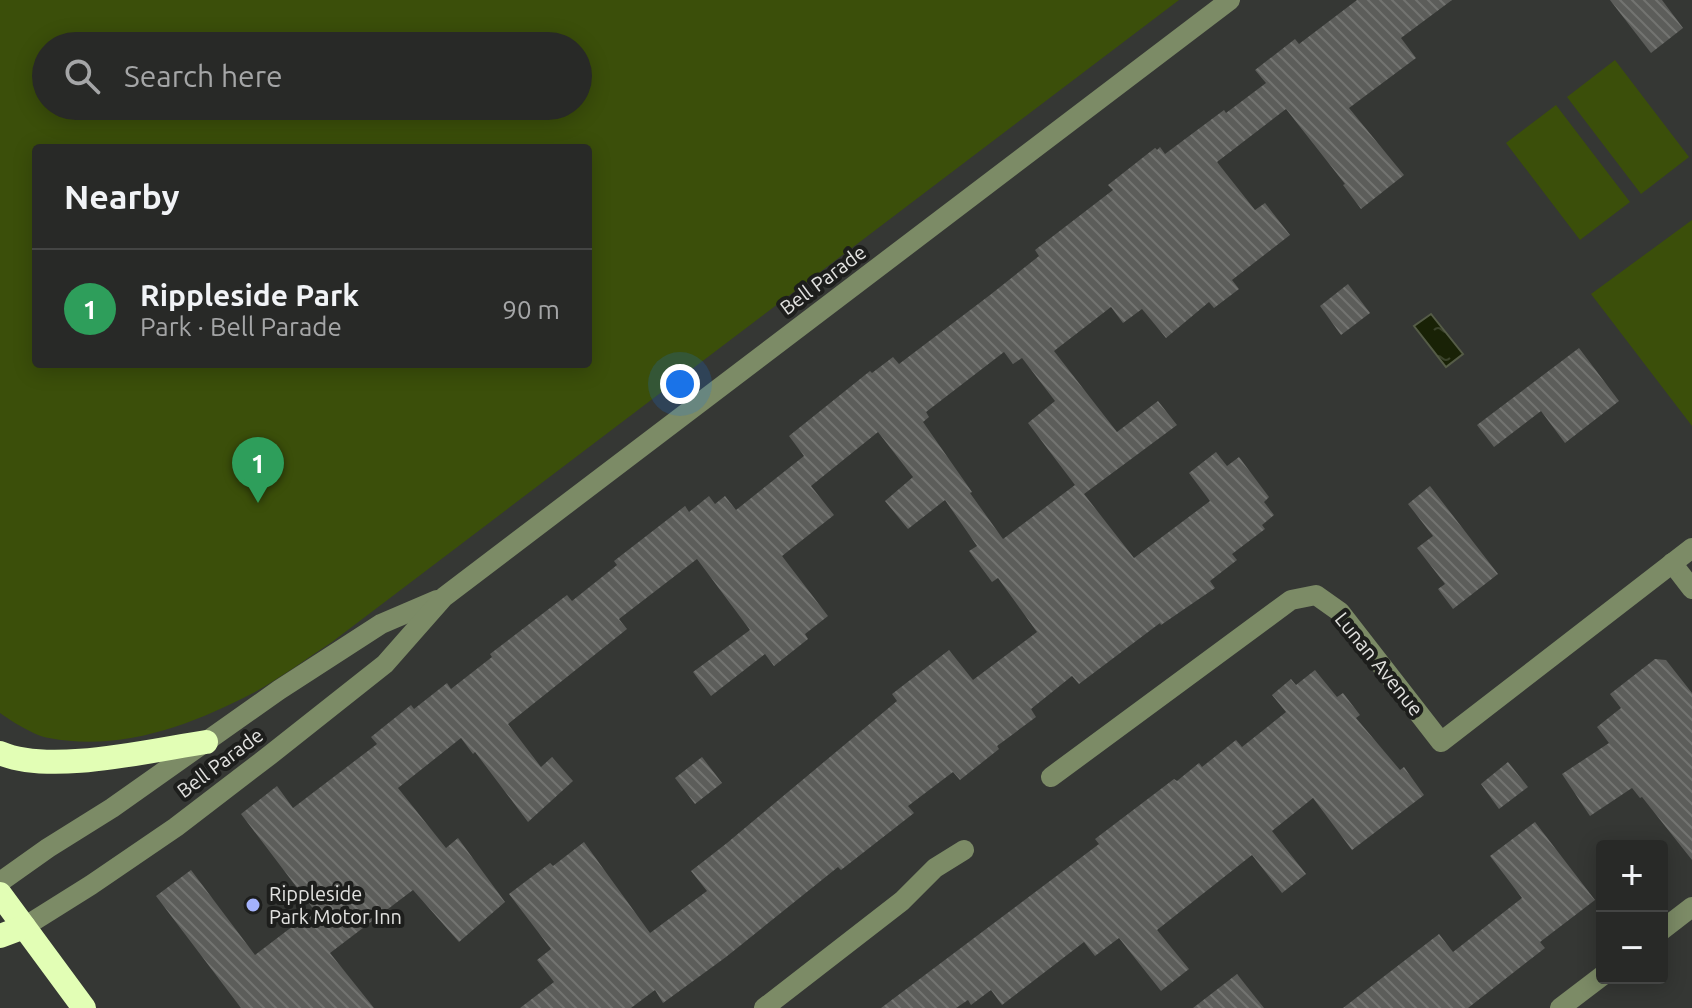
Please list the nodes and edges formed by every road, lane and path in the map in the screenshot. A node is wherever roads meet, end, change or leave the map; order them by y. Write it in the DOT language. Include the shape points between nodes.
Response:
graph roads {
  1 [pos="1230,0"];
  2 [pos="1692,548"];
  3 [pos="1672,563"];
  4 [pos="1692,589"];
  5 [pos="444,597"];
  6 [pos="206,742"];
  7 [pos="0,753"];
  8 [pos="1051,777"];
  9 [pos="964,850"];
  10 [pos="0,882"];
  11 [pos="0,894"];
  12 [pos="1692,907"];
  13 [pos="1668,925"];
  14 [pos="24,927"];
  15 [pos="0,936"];
  16 [pos="1596,981"];
  17 [pos="84,1008"];
  18 [pos="764,1008"];
  19 [pos="1560,1008"];
  1 -- 5 [label="street, Bell Parade"];
  2 -- 3 [label="street, Lunan Avenue"];
  3 -- 4 [label="street"];
  3 -- 8 [label="street, Lunan Avenue" via="1441,742 1340,612 1316,595 1291,600"];
  5 -- 6 [label="street, Bell Parade" via="381,624"];
  5 -- 14 [label="street, Bell Parade" via="385,664 270,755 164,835"];
  6 -- 7 [label="highway" via="60,762"];
  6 -- 10 [label="street, Bell Parade"];
  9 -- 18 [label="street"];
  11 -- 14 [label="highway"];
  12 -- 13 [label="street"];
  14 -- 15 [label="highway, Bell Parade"];
  14 -- 17 [label="highway"];
  16 -- 19 [label="street"];
}
